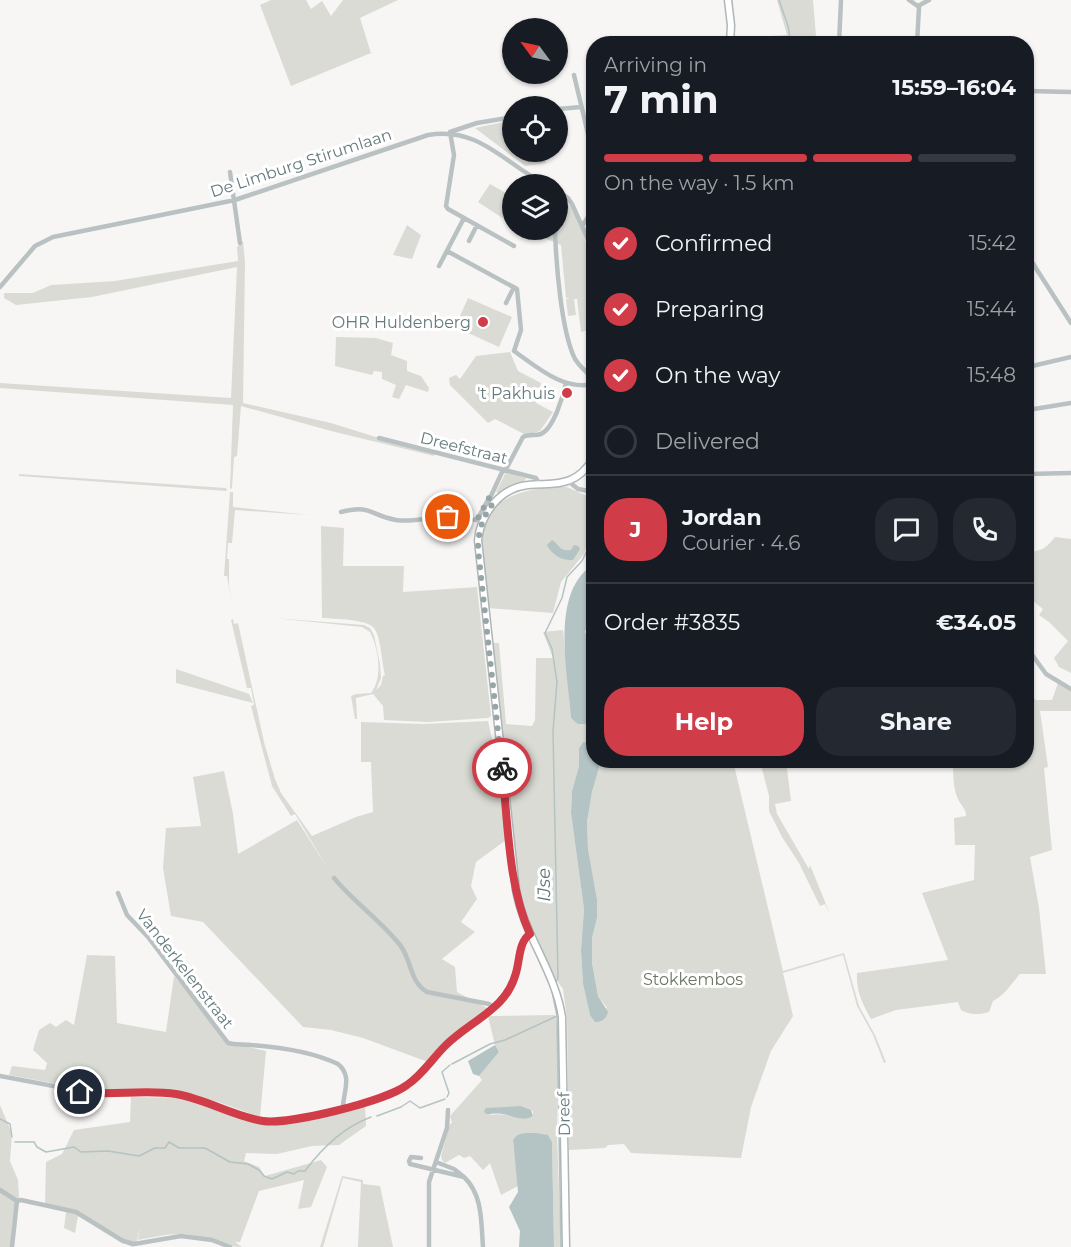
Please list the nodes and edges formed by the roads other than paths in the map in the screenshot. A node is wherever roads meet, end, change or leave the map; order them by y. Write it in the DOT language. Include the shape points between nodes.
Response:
graph roads {
  1 [pos="728,0"];
  2 [pos="841,0"];
  3 [pos="909,0"];
  4 [pos="929,0"];
  5 [pos="918,6"];
  6 [pos="730,36"];
  7 [pos="839,36"];
  8 [pos="917,36"];
  9 [pos="574,75"];
  10 [pos="1034,91"];
  11 [pos="1071,92"];
  12 [pos="581,107"];
  13 [pos="568,109"];
  14 [pos="502,119"];
  15 [pos="586,126"];
  16 [pos="450,134"];
  17 [pos="230,172"];
  18 [pos="525,174"];
  19 [pos="568,198"];
  20 [pos="235,200"];
  21 [pos="464,218"];
  22 [pos="586,221"];
  23 [pos="477,225"];
  24 [pos="582,226"];
  25 [pos="586,235"];
  26 [pos="556,240"];
  27 [pos="469,241"];
  28 [pos="240,243"];
  29 [pos="514,246"];
  30 [pos="447,251"];
  31 [pos="1034,265"];
  32 [pos="439,266"];
  33 [pos="0,287"];
  34 [pos="515,287"];
  35 [pos="506,303"];
  36 [pos="1071,323"];
  37 [pos="1071,357"];
  38 [pos="1034,366"];
  39 [pos="586,373"];
  40 [pos="566,383"];
  41 [pos="586,385"];
  42 [pos="1071,403"];
  43 [pos="1034,409"];
  44 [pos="379,438"];
  45 [pos="586,467"];
  46 [pos="504,471"];
  47 [pos="1071,473"];
  48 [pos="1034,474"];
  49 [pos="568,481"];
  50 [pos="540,484"];
  51 [pos="586,490"];
  52 [pos="492,500"];
  53 [pos="341,512"];
  54 [pos="1034,658"];
  55 [pos="1071,689"];
  56 [pos="334,878"];
  57 [pos="118,893"];
  58 [pos="530,934"];
  59 [pos="494,1008"];
  60 [pos="0,1076"];
  61 [pos="343,1108"];
  62 [pos="448,1110"];
  63 [pos="421,1158"];
  64 [pos="436,1162"];
  65 [pos="433,1171"];
  66 [pos="464,1177"];
  67 [pos="0,1190"];
  68 [pos="17,1201"];
  69 [pos="12,1247"];
  70 [pos="230,1247"];
  71 [pos="429,1247"];
  72 [pos="483,1247"];
  73 [pos="566,1247"];
  1 -- 6 [label="main road"];
  2 -- 7 [label="street"];
  3 -- 5 [label="street"];
  4 -- 5 [label="street"];
  5 -- 8 [label="street"];
  9 -- 12 [label="street"];
  10 -- 11 [label="street"];
  12 -- 13 [label="street"];
  12 -- 15 [label="street"];
  14 -- 16 [label="street" via="451,130"];
  16 -- 18 [label="street, De Limburg Stirumlaan" via="489,146"];
  16 -- 20 [label="street, De Limburg Stirumlaan" via="420,137"];
  16 -- 21 [label="street" via="454,155 446,206"];
  17 -- 20 [label="street"];
  19 -- 24 [label="street"];
  20 -- 28 [label="street"];
  20 -- 33 [label="street, De Limburg Stirumlaan" via="53,237 35,246"];
  21 -- 23 [label="street"];
  21 -- 30 [label="street"];
  22 -- 24 [label="street"];
  23 -- 27 [label="street"];
  23 -- 29 [label="street"];
  24 -- 25 [label="street"];
  26 -- 39 [label="street" via="569,343"];
  30 -- 32 [label="street"];
  30 -- 34 [label="street"];
  31 -- 36 [label="street"];
  34 -- 35 [label="street"];
  34 -- 40 [label="street" via="521,330 514,351"];
  37 -- 38 [label="street"];
  40 -- 41 [label="street"];
  40 -- 46 [label="street" via="548,428 523,437"];
  42 -- 43 [label="street"];
  44 -- 46 [label="street, Dreefstraat"];
  45 -- 49 [label="main road"];
  46 -- 50 [label="street, Dreefstraat" via="536,478"];
  46 -- 52 [label="street"];
  47 -- 48 [label="street"];
  49 -- 50 [label="main road"];
  49 -- 51 [label="street"];
  50 -- 52 [label="main road" via="517,487"];
  52 -- 53 [label="street" via="477,520 448,517 407,522 368,509"];
  52 -- 58 [label="main road, Dreef" via="483,520 478,549 514,876 521,913"];
  54 -- 55 [label="street" via="1046,674"];
  56 -- 59 [label="street" via="399,944 421,988"];
  57 -- 61 [label="street, Vanderkelenstraat" via="127,915 228,1043 293,1052 338,1064 347,1075"];
  58 -- 59 [label="street" via="523,940 512,983"];
  58 -- 73 [label="main road, Dreef" via="553,982 560,1008"];
  59 -- 61 [label="street" via="448,1044 406,1086"];
  60 -- 61 [label="street" via="96,1094 175,1094 263,1121 289,1121"];
  62 -- 64 [label="street" via="447,1128"];
  63 -- 65 [label="street" via="411,1157 410,1164"];
  64 -- 65 [label="street"];
  64 -- 66 [label="street"];
  65 -- 66 [label="street"];
  65 -- 71 [label="street" via="429,1182"];
  66 -- 72 [label="street" via="479,1200"];
  67 -- 68 [label="street"];
  68 -- 69 [label="street"];
  68 -- 70 [label="street" via="75,1212 134,1244 181,1236"];
}
